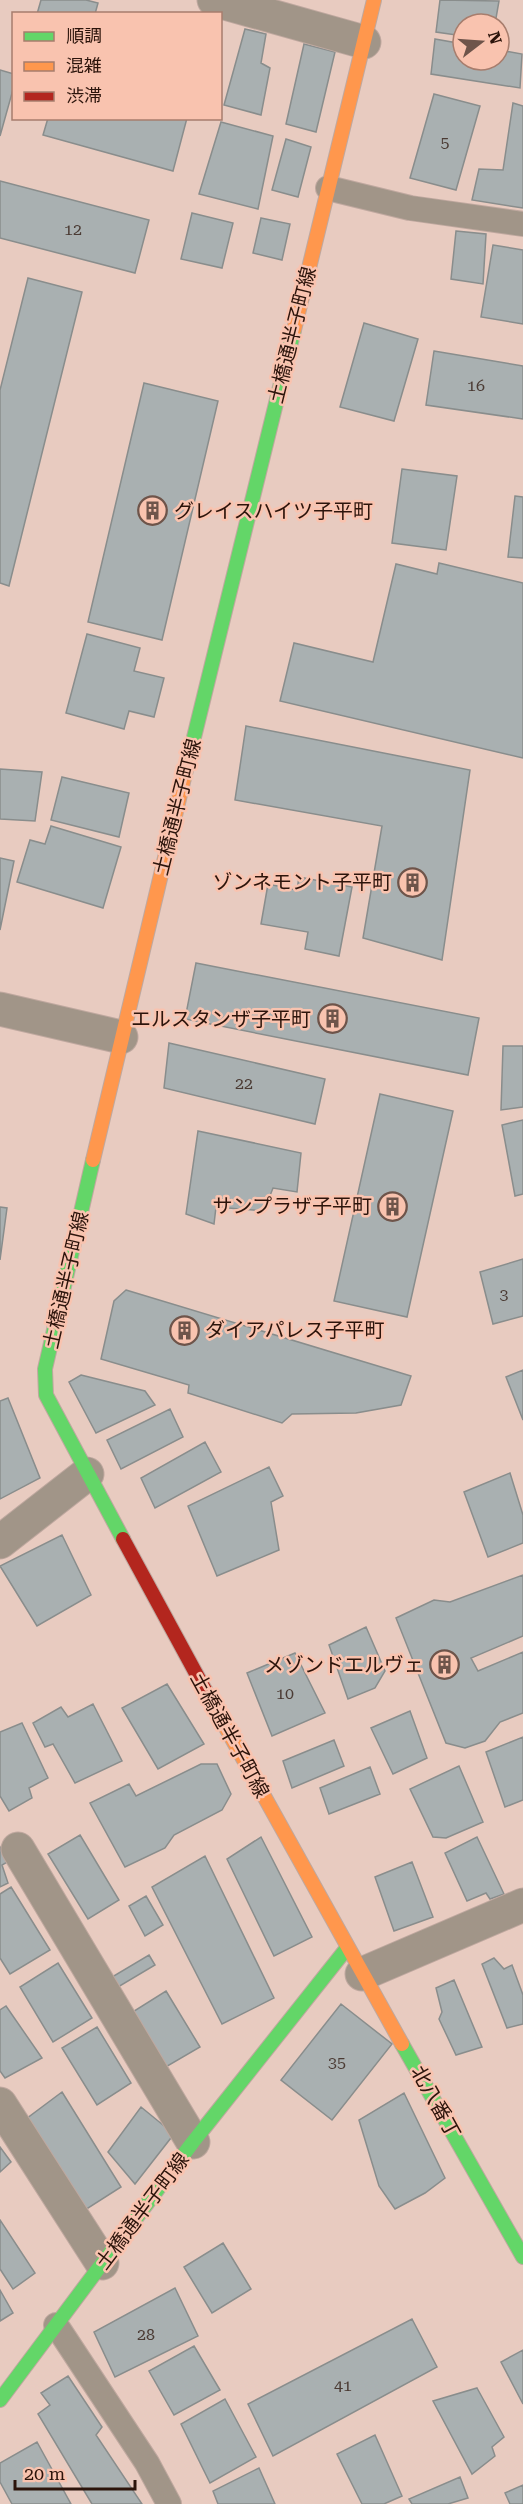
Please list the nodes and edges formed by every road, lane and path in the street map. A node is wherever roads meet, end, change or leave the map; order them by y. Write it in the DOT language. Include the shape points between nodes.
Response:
graph roads {
  1 [pos="214,0"];
  2 [pos="374,0"];
  3 [pos="364,42"];
  4 [pos="328,188"];
  5 [pos="523,224"];
  6 [pos="0,1010"];
  7 [pos="121,1037"];
  8 [pos="87,1474"];
  9 [pos="0,1542"];
  10 [pos="18,1849"];
  11 [pos="523,1905"];
  12 [pos="354,1961"];
  13 [pos="0,2104"];
  14 [pos="193,2142"];
  15 [pos="523,2257"];
  16 [pos="102,2263"];
  17 [pos="56,2325"];
  18 [pos="0,2400"];
  19 [pos="169,2504"];
  1 -- 3 [label="street"];
  2 -- 3 [label="street, 土橋通半子町線"];
  3 -- 4 [label="street, 土橋通半子町線"];
  4 -- 5 [label="lane" via="410,208"];
  4 -- 7 [label="street, 土橋通半子町線"];
  6 -- 7 [label="street"];
  7 -- 8 [label="street, 土橋通半子町線" via="45,1369 46,1395"];
  8 -- 9 [label="street"];
  8 -- 12 [label="street, 土橋通半子町線"];
  10 -- 14 [label="street"];
  11 -- 12 [label="street"];
  12 -- 14 [label="street, 土橋通半子町線"];
  12 -- 15 [label="street, 北八番丁"];
  13 -- 16 [label="street"];
  14 -- 16 [label="street, 土橋通半子町線"];
  16 -- 17 [label="street, 土橋通半子町線"];
  17 -- 18 [label="street, 土橋通半子町線"];
  17 -- 19 [label="lane" via="147,2463"];
}
